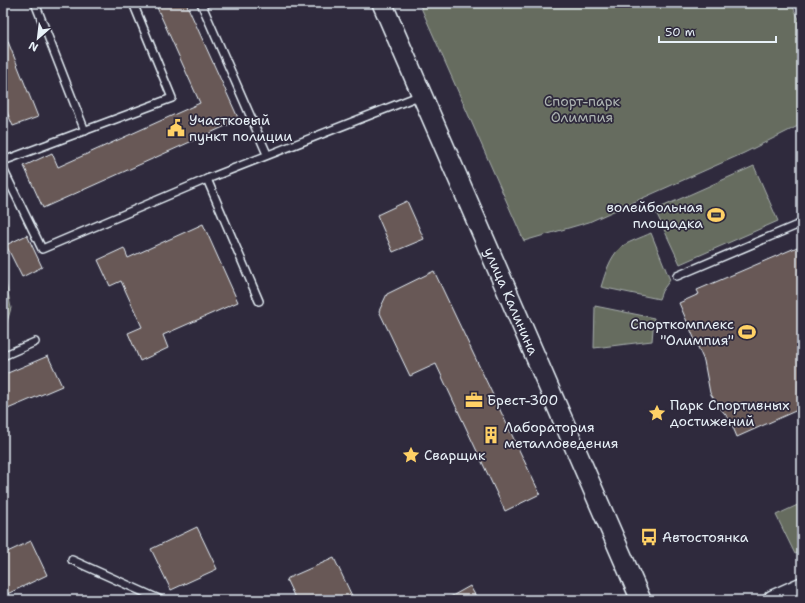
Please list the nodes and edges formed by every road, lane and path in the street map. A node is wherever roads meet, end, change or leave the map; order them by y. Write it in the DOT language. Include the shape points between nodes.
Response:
graph roads {
  1 [pos="35,3"];
  2 [pos="133,3"];
  3 [pos="201,3"];
  4 [pos="382,3"];
  5 [pos="423,94"];
  6 [pos="85,131"];
  7 [pos="267,154"];
  8 [pos="3,161"];
  9 [pos="3,170"];
  10 [pos="207,179"];
  11 [pos="802,223"];
  12 [pos="677,276"];
  13 [pos="259,302"];
  14 [pos="35,342"];
  15 [pos="3,356"];
  16 [pos="72,560"];
  17 [pos="802,587"];
  18 [pos="161,600"];
  19 [pos="641,600"];
  20 [pos="773,600"];
  1 -- 6 [label="lane"];
  2 -- 6 [label="lane" via="172,98"];
  3 -- 7 [label="lane"];
  4 -- 5 [label="main road, улица Калинина"];
  5 -- 7 [label="lane"];
  5 -- 19 [label="main road, улица Калинина"];
  6 -- 8 [label="lane"];
  7 -- 10 [label="lane"];
  9 -- 10 [label="lane" via="42,249"];
  10 -- 13 [label="lane"];
  11 -- 12 [label="lane"];
  14 -- 15 [label="lane"];
  16 -- 18 [label="lane"];
  17 -- 20 [label="main road"];
}
